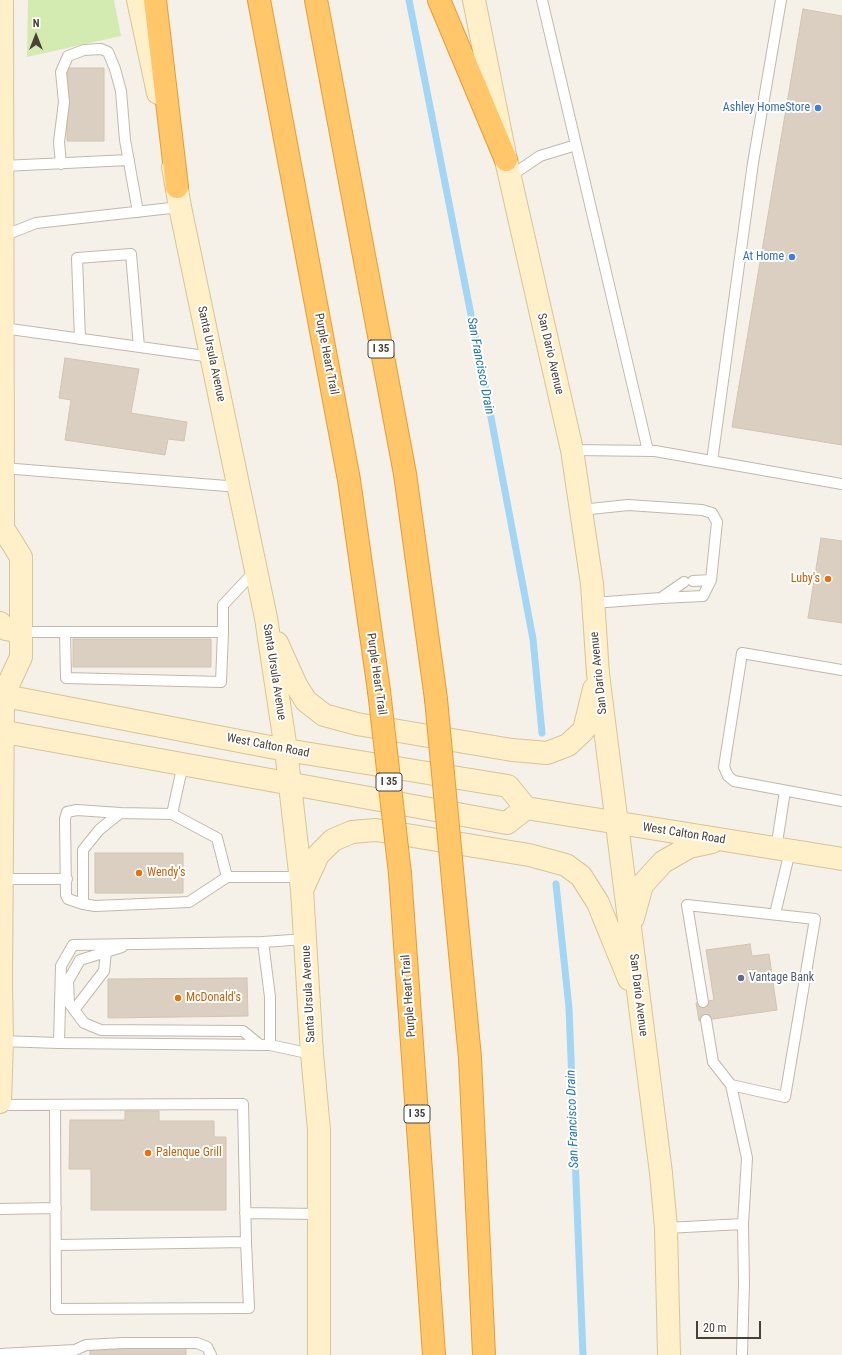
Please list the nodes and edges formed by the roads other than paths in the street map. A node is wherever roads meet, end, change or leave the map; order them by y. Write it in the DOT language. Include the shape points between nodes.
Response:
graph roads {
  1 [pos="2,0"];
  2 [pos="138,0"];
  3 [pos="155,0"];
  4 [pos="259,0"];
  5 [pos="316,0"];
  6 [pos="439,0"];
  7 [pos="474,0"];
  8 [pos="542,0"];
  9 [pos="781,0"];
  10 [pos="1,54"];
  11 [pos="576,145"];
  12 [pos="129,160"];
  13 [pos="61,164"];
  14 [pos="3,166"];
  15 [pos="508,168"];
  16 [pos="179,197"];
  17 [pos="138,212"];
  18 [pos="3,236"];
  19 [pos="1,286"];
  20 [pos="3,328"];
  21 [pos="80,339"];
  22 [pos="139,347"];
  23 [pos="212,357"];
  24 [pos="1,437"];
  25 [pos="572,450"];
  26 [pos="648,451"];
  27 [pos="712,461"];
  28 [pos="3,468"];
  29 [pos="842,484"];
  30 [pos="239,487"];
  31 [pos="1,498"];
  32 [pos="581,510"];
  33 [pos="1,530"];
  34 [pos="256,571"];
  35 [pos="711,580"];
  36 [pos="661,598"];
  37 [pos="593,603"];
  38 [pos="266,618"];
  39 [pos="0,623"];
  40 [pos="20,632"];
  41 [pos="65,632"];
  42 [pos="223,632"];
  43 [pos="842,670"];
  44 [pos="598,674"];
  45 [pos="1,694"];
  46 [pos="1,731"];
  47 [pos="286,750"];
  48 [pos="1,755"];
  49 [pos="183,764"];
  50 [pos="290,784"];
  51 [pos="785,791"];
  52 [pos="842,802"];
  53 [pos="526,808"];
  54 [pos="120,813"];
  55 [pos="172,814"];
  56 [pos="617,824"];
  57 [pos="720,840"];
  58 [pos="783,850"];
  59 [pos="842,859"];
  60 [pos="227,877"];
  61 [pos="1,879"];
  62 [pos="66,879"];
  63 [pos="301,884"];
  64 [pos="83,904"];
  65 [pos="775,914"];
  66 [pos="630,929"];
  67 [pos="306,940"];
  68 [pos="263,942"];
  69 [pos="132,944"];
  70 [pos="106,952"];
  71 [pos="0,983"];
  72 [pos="703,1002"];
  73 [pos="640,1006"];
  74 [pos="74,1010"];
  75 [pos="706,1020"];
  76 [pos="1,1041"];
  77 [pos="59,1043"];
  78 [pos="260,1045"];
  79 [pos="270,1045"];
  80 [pos="312,1054"];
  81 [pos="732,1085"];
  82 [pos="0,1104"];
  83 [pos="55,1105"];
  84 [pos="56,1208"];
  85 [pos="0,1209"];
  86 [pos="245,1213"];
  87 [pos="319,1214"];
  88 [pos="743,1224"];
  89 [pos="666,1228"];
  90 [pos="246,1242"];
  91 [pos="56,1245"];
  92 [pos="75,1353"];
  93 [pos="0,1354"];
  94 [pos="211,1355"];
  95 [pos="319,1355"];
  96 [pos="434,1355"];
  97 [pos="484,1355"];
  98 [pos="669,1355"];
  99 [pos="742,1355"];
  1 -- 10 [label="main road"];
  2 -- 16 [label="main road, Santa Ursula Avenue"];
  3 -- 16 [label="highway"];
  4 -- 96 [label="highway, Purple Heart Trail / I 35, bridge" via="349,480 379,691 400,874"];
  5 -- 97 [label="highway, I 35, bridge" via="405,474 436,700 470,1058"];
  6 -- 15 [label="highway"];
  7 -- 15 [label="main road, San Dario Avenue"];
  8 -- 11 [label="lane"];
  9 -- 27 [label="lane" via="753,163"];
  10 -- 14 [label="main road"];
  11 -- 15 [label="lane"];
  11 -- 26 [label="lane"];
  12 -- 13 [label="lane"];
  12 -- 13 [label="lane" via="121,91 108,52 101,49 84,50 68,56 61,72 64,102 59,142"];
  12 -- 17 [label="lane"];
  13 -- 14 [label="lane"];
  14 -- 18 [label="main road"];
  15 -- 25 [label="main road, San Dario Avenue"];
  16 -- 17 [label="lane"];
  16 -- 23 [label="main road, Santa Ursula Avenue"];
  17 -- 18 [label="lane" via="36,223"];
  18 -- 19 [label="main road"];
  19 -- 20 [label="main road"];
  20 -- 21 [label="lane"];
  20 -- 24 [label="main road"];
  21 -- 22 [label="lane"];
  21 -- 22 [label="lane" via="77,258 130,254"];
  22 -- 23 [label="lane"];
  23 -- 30 [label="main road, Santa Ursula Avenue"];
  24 -- 28 [label="main road"];
  25 -- 26 [label="lane"];
  25 -- 32 [label="main road, San Dario Avenue"];
  26 -- 27 [label="lane"];
  27 -- 29 [label="lane"];
  28 -- 30 [label="lane"];
  28 -- 31 [label="main road"];
  30 -- 34 [label="main road, Santa Ursula Avenue"];
  31 -- 33 [label="main road"];
  32 -- 35 [label="lane" via="628,505 702,510 712,513 717,522"];
  32 -- 37 [label="main road, San Dario Avenue"];
  33 -- 40 [label="main road" via="20,557"];
  34 -- 38 [label="main road, Santa Ursula Avenue"];
  34 -- 42 [label="lane" via="223,605"];
  35 -- 36 [label="lane" via="688,581"];
  35 -- 36 [label="lane" via="703,596"];
  36 -- 37 [label="lane"];
  37 -- 44 [label="main road, San Dario Avenue"];
  38 -- 44 [label="main road" via="296,685 306,701 324,715 357,724 512,750 547,753 568,745 584,730"];
  38 -- 47 [label="main road, Santa Ursula Avenue"];
  39 -- 40 [label="main road" via="6,629"];
  40 -- 41 [label="lane"];
  40 -- 45 [label="main road" via="20,657"];
  41 -- 42 [label="lane"];
  41 -- 42 [label="lane" via="66,678 221,682"];
  43 -- 51 [label="lane" via="742,652 724,767 734,781"];
  44 -- 56 [label="main road, San Dario Avenue"];
  45 -- 46 [label="main road"];
  45 -- 47 [label="main road, West Calton Road"];
  46 -- 48 [label="main road"];
  46 -- 49 [label="main road"];
  47 -- 50 [label="main road, Santa Ursula Avenue"];
  47 -- 53 [label="main road, West Calton Road" via="508,786"];
  48 -- 61 [label="main road"];
  49 -- 50 [label="main road"];
  49 -- 55 [label="lane"];
  50 -- 53 [label="main road" via="507,822"];
  50 -- 63 [label="main road, Santa Ursula Avenue"];
  51 -- 52 [label="lane"];
  51 -- 58 [label="lane"];
  53 -- 56 [label="main road, West Calton Road"];
  54 -- 55 [label="lane"];
  54 -- 62 [label="lane" via="77,810 68,812 65,819"];
  54 -- 64 [label="lane" via="99,830 83,850"];
  55 -- 60 [label="lane" via="217,838"];
  56 -- 57 [label="main road, West Calton Road"];
  56 -- 66 [label="main road, San Dario Avenue"];
  57 -- 58 [label="main road, West Calton Road"];
  57 -- 66 [label="main road" via="689,847 663,862 642,885"];
  58 -- 59 [label="main road, West Calton Road"];
  58 -- 65 [label="lane"];
  60 -- 63 [label="lane"];
  60 -- 64 [label="lane" via="189,902 96,906"];
  61 -- 62 [label="lane"];
  61 -- 71 [label="main road"];
  62 -- 64 [label="lane" via="68,899"];
  63 -- 67 [label="main road, Santa Ursula Avenue"];
  63 -- 73 [label="main road" via="318,855 333,840 352,832 376,830 529,855 566,865 581,876 598,903"];
  65 -- 72 [label="lane" via="687,905"];
  65 -- 81 [label="lane" via="815,918 785,1097"];
  66 -- 73 [label="main road, San Dario Avenue"];
  67 -- 68 [label="lane"];
  67 -- 80 [label="main road, Santa Ursula Avenue"];
  68 -- 69 [label="lane"];
  68 -- 79 [label="lane" via="270,997"];
  69 -- 70 [label="lane"];
  69 -- 77 [label="lane" via="73,945 61,966"];
  70 -- 74 [label="lane" via="104,971"];
  70 -- 74 [label="lane" via="80,960 68,981 69,1003"];
  71 -- 76 [label="main road"];
  73 -- 89 [label="main road, San Dario Avenue"];
  74 -- 78 [label="lane" via="84,1023 101,1030 243,1031"];
  75 -- 81 [label="lane" via="713,1062"];
  76 -- 77 [label="lane"];
  76 -- 82 [label="main road"];
  77 -- 78 [label="lane"];
  78 -- 79 [label="lane"];
  79 -- 80 [label="lane"];
  80 -- 87 [label="main road, Santa Ursula Avenue" via="319,1130"];
  81 -- 88 [label="lane" via="747,1158"];
  82 -- 83 [label="lane"];
  83 -- 84 [label="lane"];
  83 -- 86 [label="lane" via="243,1104"];
  84 -- 85 [label="lane"];
  84 -- 91 [label="lane"];
  86 -- 87 [label="lane"];
  86 -- 90 [label="lane"];
  87 -- 95 [label="main road, Santa Ursula Avenue"];
  88 -- 89 [label="lane"];
  88 -- 99 [label="lane"];
  89 -- 98 [label="main road, San Dario Avenue"];
  90 -- 91 [label="lane"];
  90 -- 91 [label="lane" via="249,1308 56,1309"];
  92 -- 93 [label="lane"];
  92 -- 94 [label="lane" via="86,1345 94,1344 197,1343 207,1347"];
}
